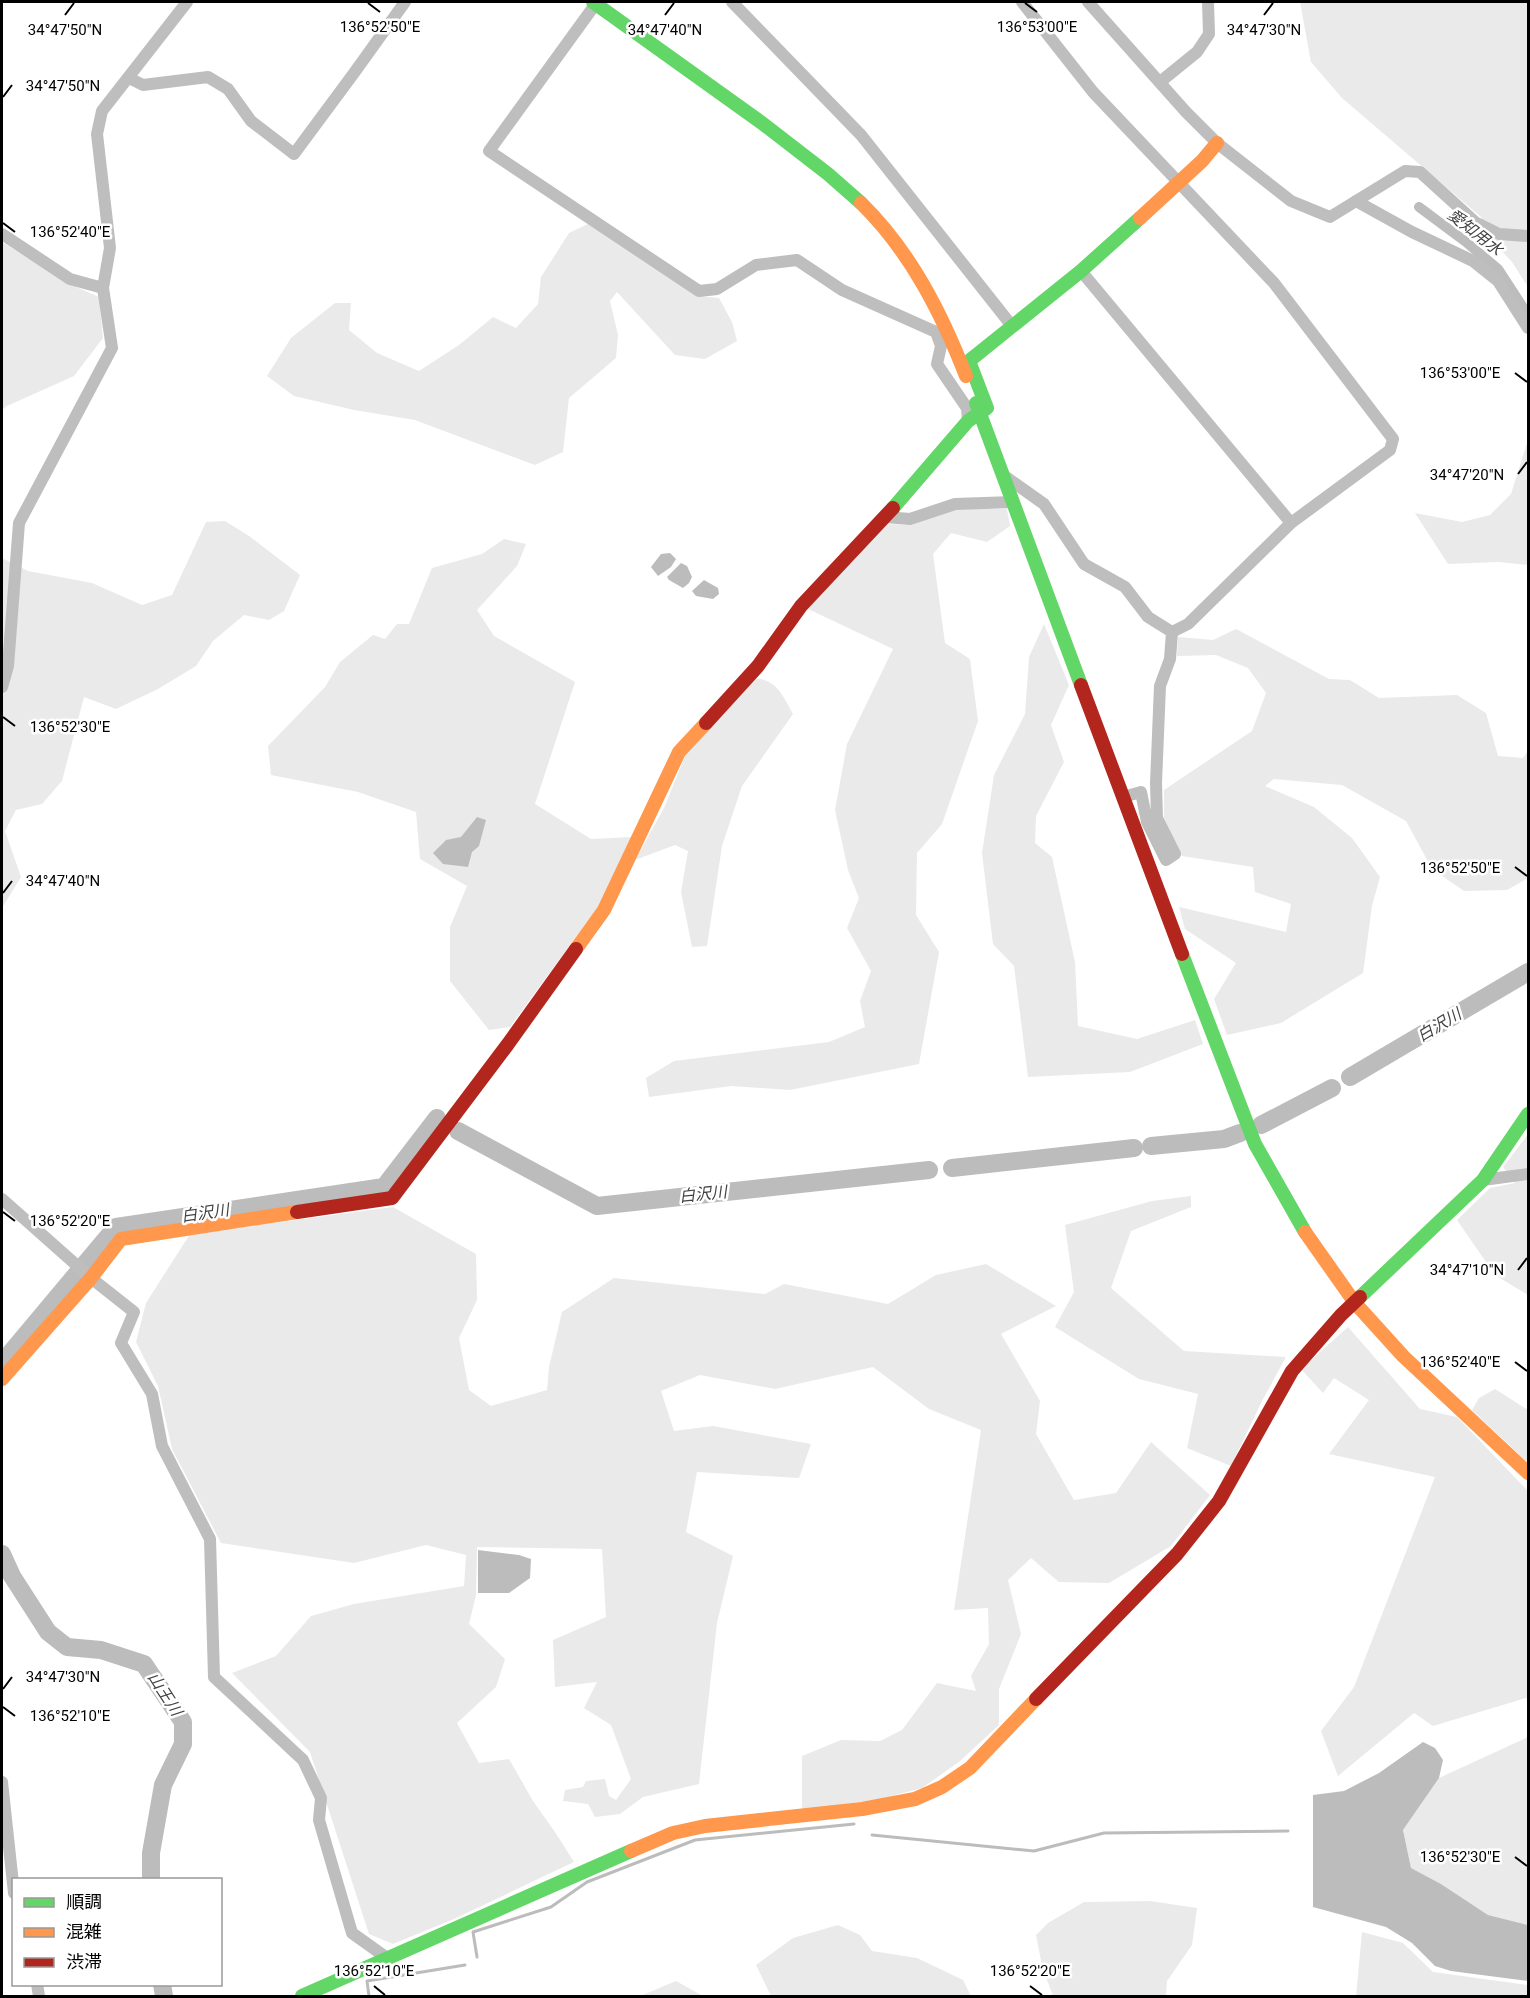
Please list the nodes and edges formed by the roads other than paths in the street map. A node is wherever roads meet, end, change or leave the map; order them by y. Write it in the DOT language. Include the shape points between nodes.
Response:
graph roads {
  1 [pos="187,2"];
  2 [pos="405,2"];
  3 [pos="595,2"];
  4 [pos="732,2"];
  5 [pos="1022,2"];
  6 [pos="1088,2"];
  7 [pos="1208,2"];
  8 [pos="129,78"];
  9 [pos="1160,82"];
  10 [pos="1217,143"];
  11 [pos="1178,182"];
  12 [pos="1356,201"];
  13 [pos="2,234"];
  14 [pos="1528,236"];
  15 [pos="1081,271"];
  16 [pos="103,288"];
  17 [pos="1012,326"];
  18 [pos="1528,328"];
  19 [pos="980,412"];
  20 [pos="968,421"];
  21 [pos="1003,476"];
  22 [pos="1013,502"];
  23 [pos="885,517"];
  24 [pos="1291,523"];
  25 [pos="1172,632"];
  26 [pos="2,687"];
  27 [pos="1123,797"];
  28 [pos="1528,1114"];
  29 [pos="1528,1174"];
  30 [pos="1483,1180"];
  31 [pos="2,1199"];
  32 [pos="91,1278"];
  33 [pos="1355,1303"];
  34 [pos="2,1379"];
  35 [pos="1528,1473"];
  36 [pos="2,1782"];
  37 [pos="12,1878"];
  38 [pos="387,1958"];
  39 [pos="302,1996"];
  1 -- 8 [label="street"];
  2 -- 8 [label="street" via="294,154 251,121 228,89 208,77 143,85"];
  3 -- 19 [label="street" via="763,124 869,211 924,284 956,349"];
  3 -- 20 [label="street" via="489,151 699,291 717,289 756,264 797,260 842,290 936,332 941,346 937,364 967,408"];
  4 -- 17 [label="street" via="861,135"];
  5 -- 11 [label="street" via="1093,92"];
  6 -- 9 [label="street"];
  7 -- 9 [label="street" via="1209,34 1197,52"];
  8 -- 16 [label="street" via="102,111 97,134 110,248"];
  9 -- 10 [label="street"];
  10 -- 11 [label="street"];
  10 -- 12 [label="street" via="1292,201 1330,217"];
  11 -- 15 [label="street"];
  11 -- 24 [label="street" via="1274,283 1393,439 1390,450"];
  12 -- 14 [label="street" via="1405,171 1420,172 1474,222 1499,234"];
  12 -- 18 [label="street" via="1473,261 1498,281"];
  13 -- 16 [label="street" via="70,279"];
  15 -- 17 [label="street"];
  15 -- 24 [label="street"];
  16 -- 26 [label="street" via="112,348 19,523 8,666"];
  17 -- 19 [label="street" via="969,361 987,408"];
  19 -- 20 [label="street"];
  19 -- 21 [label="street"];
  20 -- 23 [label="street"];
  21 -- 22 [label="street"];
  21 -- 25 [label="street" via="1044,504 1084,564 1125,587 1148,617"];
  22 -- 23 [label="street" via="955,504 910,519"];
  22 -- 27 [label="street"];
  23 -- 32 [label="street" via="801,606 759,666 679,752 604,910 392,1198 121,1239"];
  24 -- 25 [label="street" via="1188,624"];
  25 -- 27 [label="street" via="1170,659 1160,686 1156,807 1157,818 1175,854 1166,860 1147,822 1141,792"];
  27 -- 33 [label="street" via="1255,1144 1298,1221"];
  28 -- 30 [label="street"];
  29 -- 30 [label="street"];
  30 -- 33 [label="street"];
  31 -- 32 [label="street"];
  32 -- 34 [label="street"];
  32 -- 38 [label="street" via="134,1312 121,1343 152,1394 162,1446 210,1539 214,1677 303,1760 321,1798 319,1820 352,1933"];
  33 -- 35 [label="street" via="1403,1356"];
  33 -- 38 [label="street" via="1292,1371 1218,1501 1177,1554 970,1768 942,1787 915,1799 862,1809 673,1833"];
  36 -- 37 [label="street"];
  38 -- 39 [label="street"];
}
